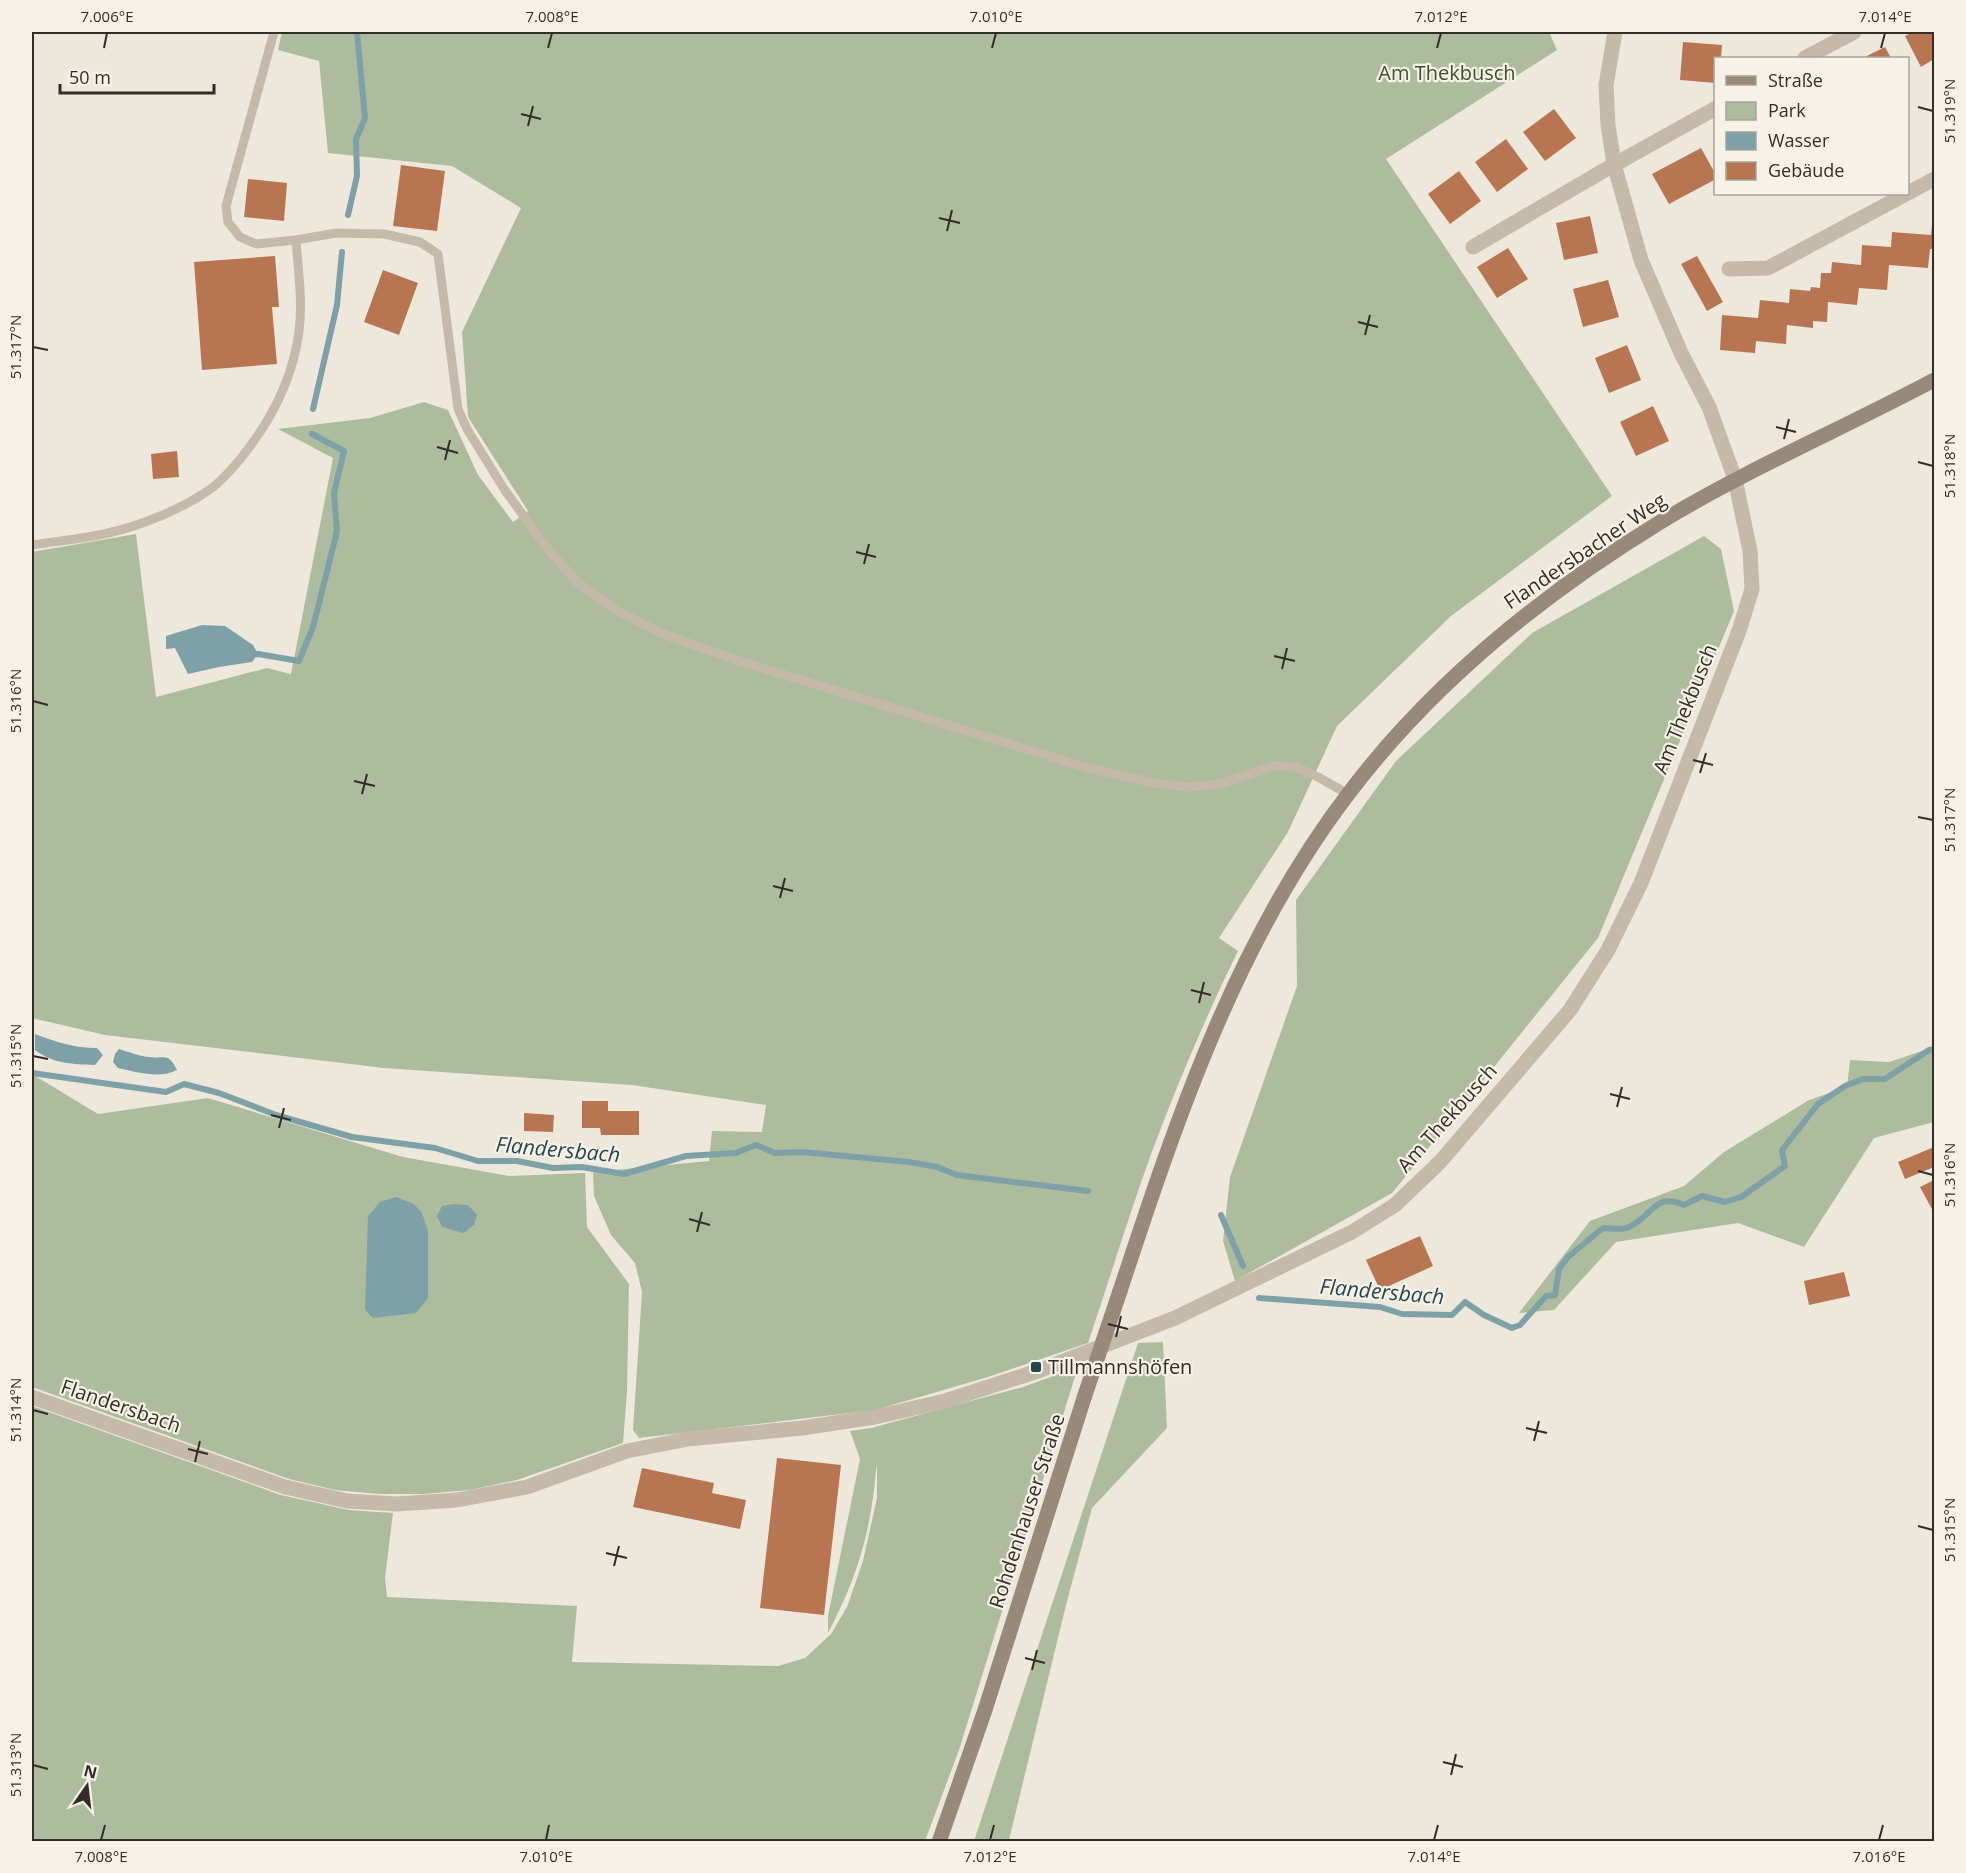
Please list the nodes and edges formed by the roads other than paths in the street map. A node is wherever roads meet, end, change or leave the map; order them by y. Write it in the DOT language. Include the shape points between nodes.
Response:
graph roads {
  1 [pos="274,32"];
  2 [pos="1615,32"];
  3 [pos="1854,32"];
  4 [pos="1807,57"];
  5 [pos="1714,109"];
  6 [pos="1614,164"];
  7 [pos="1935,179"];
  8 [pos="1909,193"];
  9 [pos="1905,195"];
  10 [pos="296,240"];
  11 [pos="1473,247"];
  12 [pos="1729,269"];
  13 [pos="1935,380"];
  14 [pos="1735,479"];
  15 [pos="32,545"];
  16 [pos="1348,794"];
  17 [pos="1152,1192"];
  18 [pos="1395,1205"];
  19 [pos="32,1397"];
  20 [pos="939,1842"];
  1 -- 10 [label="lane" via="226,206 228,222 240,237 256,244"];
  2 -- 6 [label="street, Am Thekbusch" via="1606,85"];
  3 -- 4 [label="street"];
  5 -- 6 [label="street"];
  6 -- 11 [label="street"];
  6 -- 14 [label="street, Am Thekbusch" via="1641,260 1709,407"];
  7 -- 8 [label="street"];
  9 -- 12 [label="street" via="1768,268"];
  10 -- 15 [label="lane" via="299,330 289,376 275,410 231,471 210,490 135,525"];
  10 -- 16 [label="lane" via="336,233 384,234 420,243 438,254 458,409 467,429 547,548 577,582 614,609 663,634 739,661 1088,768 1189,787 1220,784 1274,766 1296,768"];
  13 -- 14 [label="main road, Flandersbacher Weg"];
  14 -- 16 [label="main road, Flandersbacher Weg" via="1660,522 1554,592 1504,632 1387,745"];
  14 -- 18 [label="street, Am Thekbusch" via="1750,551 1752,589 1641,883 1608,950 1570,1010 1440,1162"];
  16 -- 17 [label="main road, Flandersbacher Weg" via="1303,860 1230,996"];
  17 -- 20 [label="main road, Rohdenhauser Straße, bridge"];
  18 -- 19 [label="street, Flandersbach" via="1352,1232 1175,1318 1038,1371 945,1401 844,1422 688,1439 627,1451 527,1487 457,1500 397,1504 347,1501 285,1487"];
}
